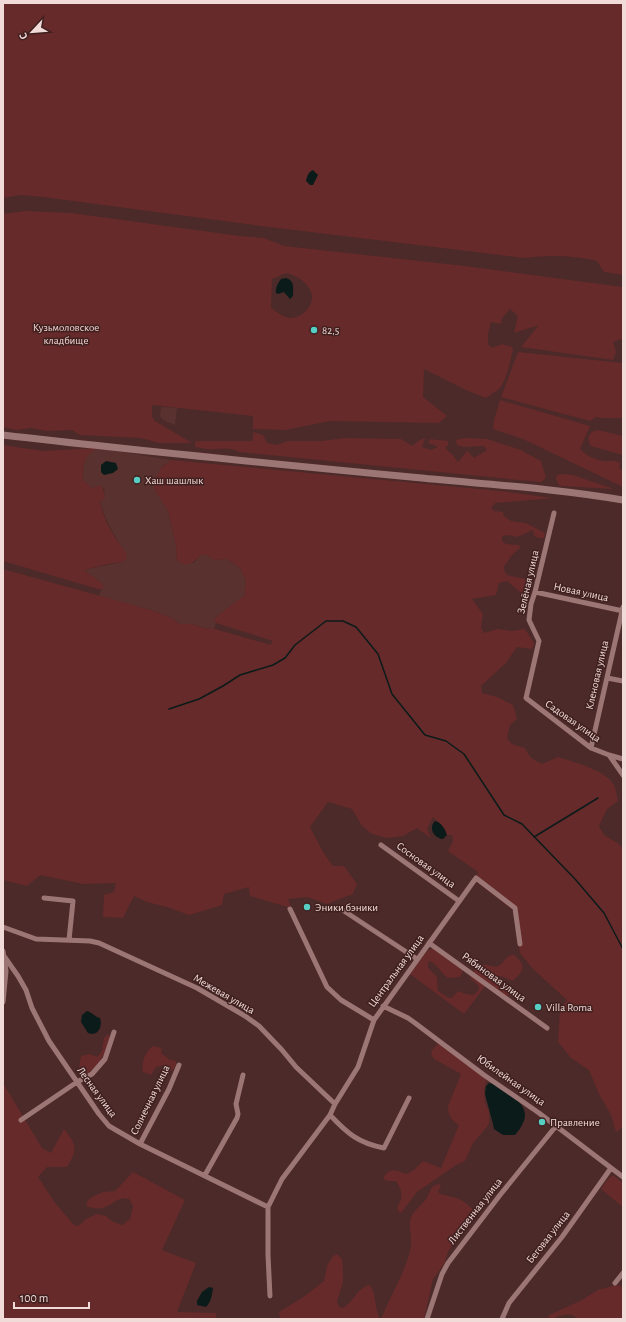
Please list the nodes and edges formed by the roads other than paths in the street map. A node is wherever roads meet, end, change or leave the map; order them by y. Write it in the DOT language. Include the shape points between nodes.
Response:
graph roads {
  1 [pos="3,435"];
  2 [pos="623,500"];
  3 [pos="554,513"];
  4 [pos="535,592"];
  5 [pos="623,610"];
  6 [pos="607,678"];
  7 [pos="623,681"];
  8 [pos="527,700"];
  9 [pos="591,748"];
  10 [pos="610,755"];
  11 [pos="623,759"];
  12 [pos="623,775"];
  13 [pos="381,845"];
  14 [pos="44,898"];
  15 [pos="459,901"];
  16 [pos="290,909"];
  17 [pos="341,909"];
  18 [pos="3,927"];
  19 [pos="69,940"];
  20 [pos="429,943"];
  21 [pos="520,944"];
  22 [pos="4,953"];
  23 [pos="417,959"];
  24 [pos="3,1002"];
  25 [pos="383,1006"];
  26 [pos="374,1020"];
  27 [pos="547,1028"];
  28 [pos="114,1032"];
  29 [pos="179,1065"];
  30 [pos="243,1075"];
  31 [pos="77,1082"];
  32 [pos="409,1098"];
  33 [pos="335,1104"];
  34 [pos="330,1115"];
  35 [pos="21,1120"];
  36 [pos="556,1126"];
  37 [pos="140,1144"];
  38 [pos="611,1168"];
  39 [pos="205,1175"];
  40 [pos="623,1177"];
  41 [pos="268,1207"];
  42 [pos="623,1273"];
  43 [pos="615,1283"];
  44 [pos="270,1296"];
  45 [pos="427,1319"];
  46 [pos="502,1319"];
  1 -- 2 [label="main road" via="512,486"];
  3 -- 4 [label="street, Зелёная улица"];
  4 -- 5 [label="street, Новая улица"];
  4 -- 8 [label="street, Зелёная улица" via="529,620 539,642"];
  5 -- 6 [label="street, Кленовая улица"];
  6 -- 7 [label="street"];
  6 -- 9 [label="street, Кленовая улица"];
  8 -- 9 [label="street, Садовая улица"];
  9 -- 10 [label="street, Садовая улица"];
  10 -- 11 [label="street, Садовая улица"];
  10 -- 12 [label="street"];
  13 -- 15 [label="street, Сосновая улица"];
  14 -- 19 [label="street" via="72,901"];
  15 -- 20 [label="street, Центральная улица"];
  15 -- 21 [label="street, Центральная улица" via="476,878 515,908"];
  16 -- 26 [label="street" via="327,987 341,1000"];
  17 -- 23 [label="street"];
  18 -- 19 [label="street, Межевая улица" via="36,939"];
  19 -- 33 [label="street, Межевая улица" via="90,941 110,947 215,998 245,1016 259,1026 296,1067"];
  20 -- 23 [label="street, Центральная улица"];
  20 -- 27 [label="street, Рябиновая улица"];
  22 -- 24 [label="street" via="6,971"];
  22 -- 31 [label="street, Лесная улица" via="26,990 32,1008 49,1040"];
  23 -- 25 [label="street, Центральная улица"];
  25 -- 26 [label="street, Центральная улица"];
  25 -- 36 [label="street, Юбилейная улица" via="416,1023"];
  26 -- 33 [label="street, Центральная улица" via="358,1067"];
  28 -- 31 [label="street" via="103,1062 92,1074"];
  29 -- 37 [label="street, Солнечная улица"];
  30 -- 39 [label="street" via="236,1104 237,1118"];
  31 -- 35 [label="street"];
  31 -- 37 [label="street, Лесная улица" via="109,1126"];
  32 -- 34 [label="street" via="384,1148 359,1141"];
  33 -- 34 [label="street"];
  34 -- 41 [label="street" via="282,1178"];
  36 -- 38 [label="street, Юбилейная улица"];
  36 -- 45 [label="street, Лиственная улица" via="448,1263"];
  37 -- 39 [label="street, Лесная улица"];
  38 -- 40 [label="street, Юбилейная улица"];
  38 -- 46 [label="street, Беговая улица" via="562,1237 509,1303"];
  39 -- 41 [label="street, Лесная улица"];
  41 -- 44 [label="street"];
  42 -- 43 [label="street"];
}
